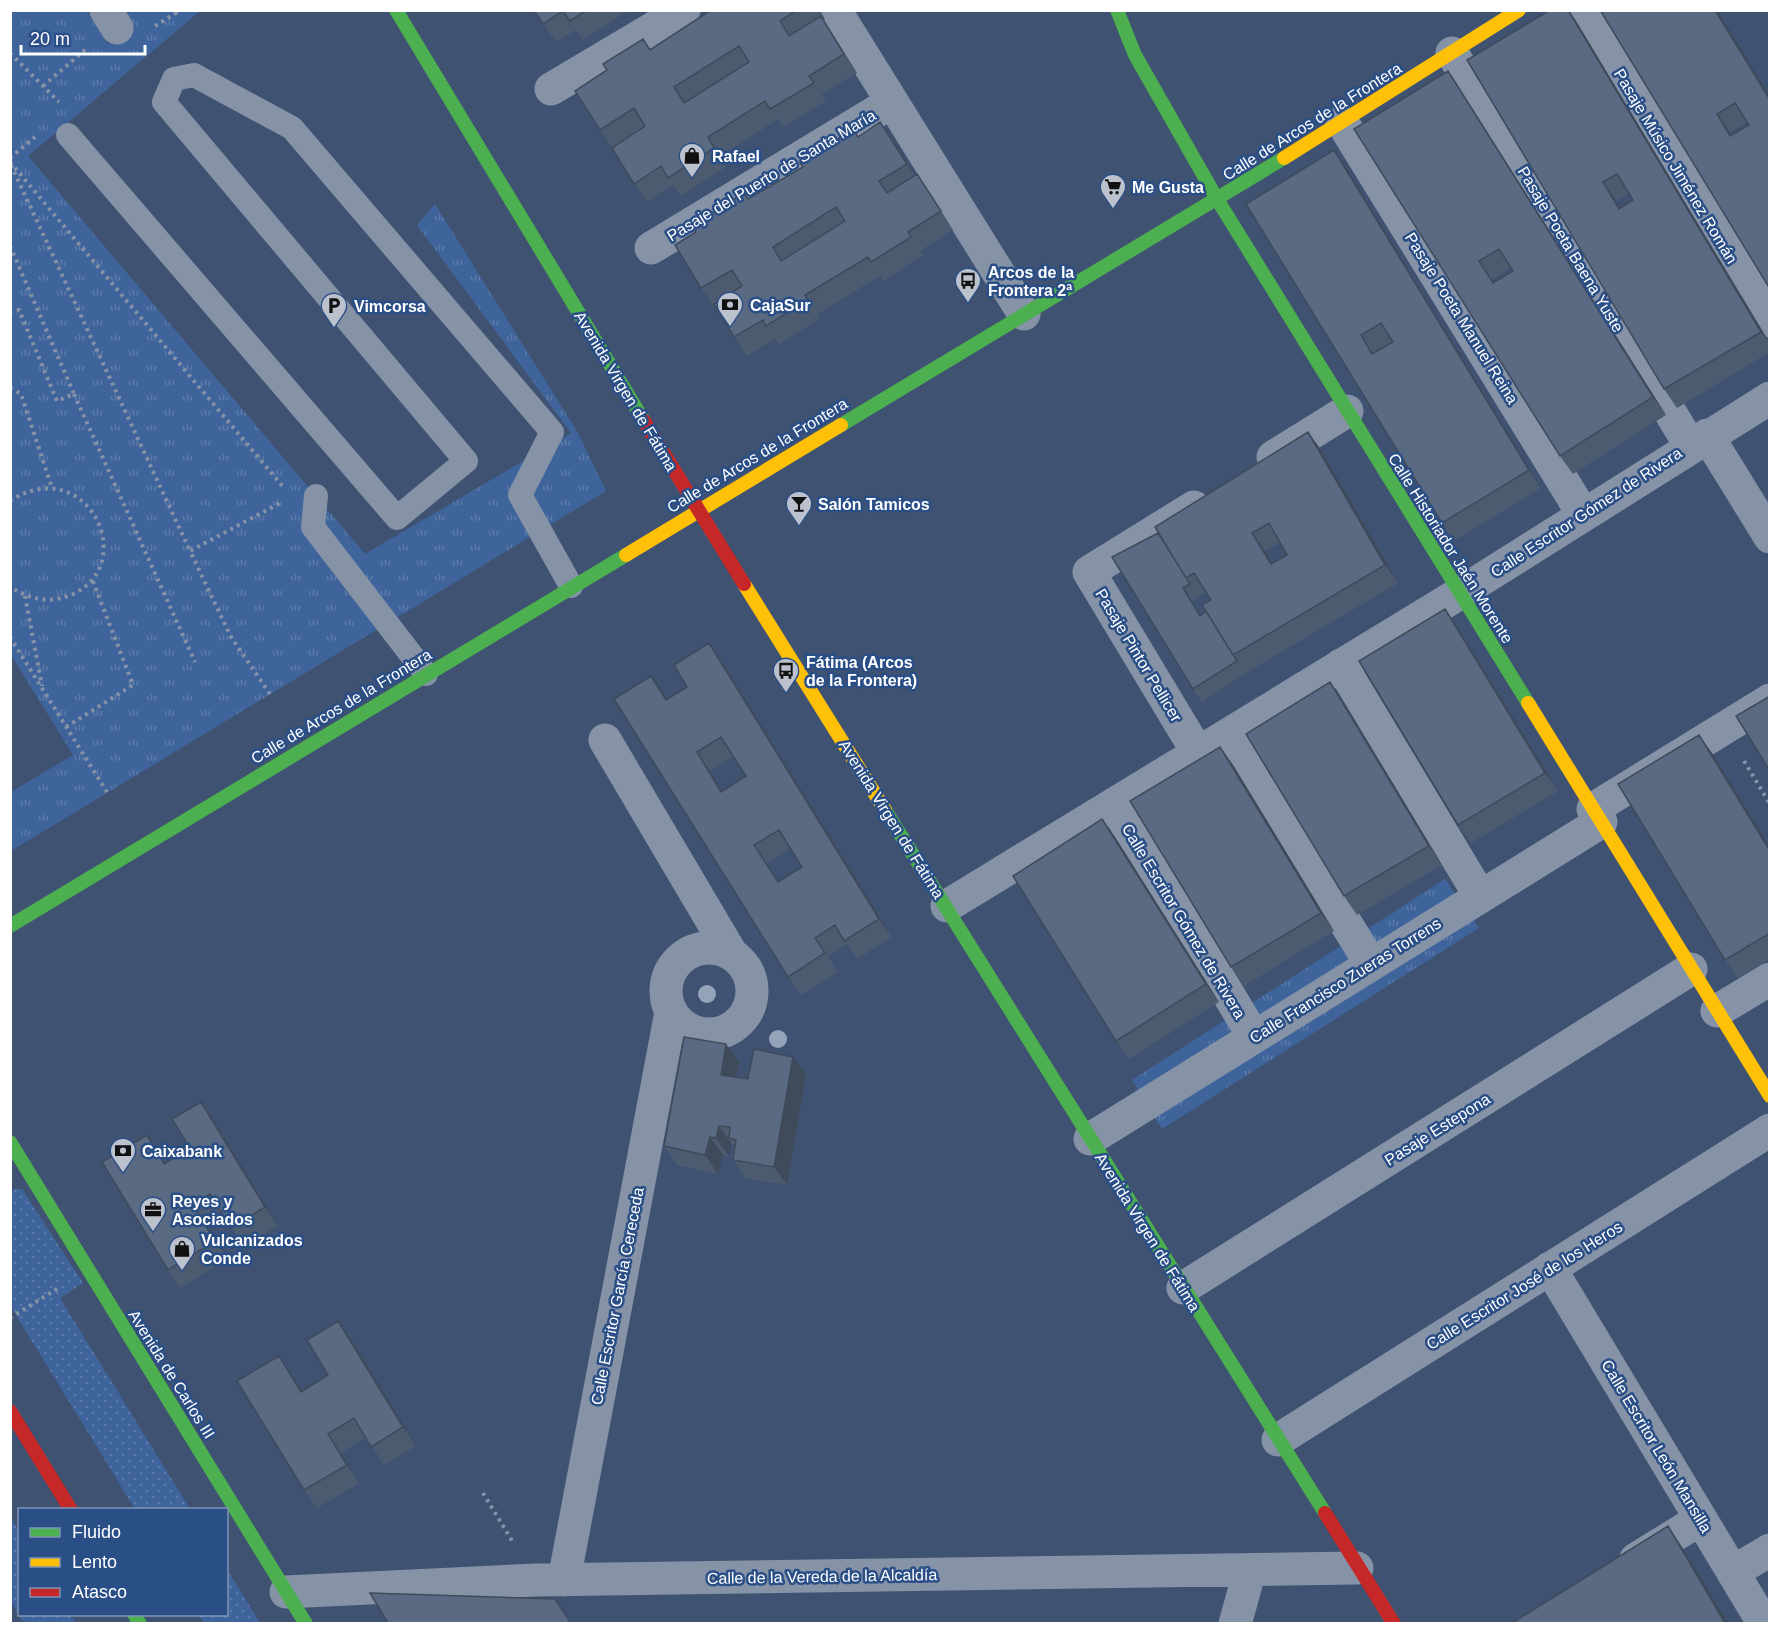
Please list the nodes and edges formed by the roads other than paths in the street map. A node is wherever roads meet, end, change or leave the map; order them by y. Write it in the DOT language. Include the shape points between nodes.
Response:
graph roads {
  1 [pos="396,10"];
  2 [pos="684,10"];
  3 [pos="835,10"];
  4 [pos="1117,10"];
  5 [pos="1519,10"];
  6 [pos="1582,10"];
  7 [pos="1452,53"];
  8 [pos="552,89"];
  9 [pos="892,102"];
  10 [pos="1342,122"];
  11 [pos="68,135"];
  12 [pos="1217,199"];
  13 [pos="651,248"];
  14 [pos="1024,314"];
  15 [pos="1770,321"];
  16 [pos="1770,398"];
  17 [pos="1347,411"];
  18 [pos="1699,440"];
  19 [pos="1248,472"];
  20 [pos="1218,491"];
  21 [pos="316,496"];
  22 [pos="698,510"];
  23 [pos="1583,514"];
  24 [pos="1770,537"];
  25 [pos="571,585"];
  26 [pos="1460,593"];
  27 [pos="1341,665"];
  28 [pos="426,674"];
  29 [pos="1770,700"];
  30 [pos="1229,734"];
  31 [pos="604,740"];
  32 [pos="1198,753"];
  33 [pos="1114,804"];
  34 [pos="1597,815"];
  35 [pos="1480,896"];
  36 [pos="947,906"];
  37 [pos="10,926"];
  38 [pos="731,953"];
  39 [pos="1371,964"];
  40 [pos="1691,969"];
  41 [pos="1770,979"];
  42 [pos="1717,1011"];
  43 [pos="671,1012"];
  44 [pos="1254,1037"];
  45 [pos="1770,1096"];
  46 [pos="1770,1130"];
  47 [pos="1090,1139"];
  48 [pos="10,1142"];
  49 [pos="1550,1268"];
  50 [pos="1183,1288"];
  51 [pos="10,1411"];
  52 [pos="1278,1440"];
  53 [pos="70,1508"];
  54 [pos="1701,1519"];
  55 [pos="1770,1550"];
  56 [pos="1357,1568"];
  57 [pos="1250,1570"];
  58 [pos="1733,1572"];
  59 [pos="1610,1574"];
  60 [pos="549,1580"];
  61 [pos="286,1592"];
  62 [pos="306,1623"];
  63 [pos="1235,1623"];
  64 [pos="1394,1623"];
  65 [pos="1764,1623"];
  1 -- 22 [label="street, Avenida Virgen de Fátima"];
  2 -- 8 [label="street"];
  3 -- 9 [label="street"];
  4 -- 12 [label="street, Calle Historiador Jaén Morente" via="1135,55"];
  5 -- 7 [label="street, Calle de Arcos de la Frontera"];
  6 -- 15 [label="street, Pasaje Músico Jiménez Román"];
  7 -- 10 [label="street, Calle de Arcos de la Frontera"];
  7 -- 18 [label="street, Pasaje Poeta Baena Yuste"];
  9 -- 13 [label="street, Pasaje del Puerto de Santa María"];
  9 -- 14 [label="street"];
  10 -- 12 [label="street, Calle de Arcos de la Frontera"];
  10 -- 23 [label="street, Pasaje Poeta Manuel Reina"];
  11 -- 25 [label="lane" via="397,518 466,461 164,102 174,79 195,75 292,128 552,432 520,495"];
  12 -- 14 [label="street, Calle de Arcos de la Frontera"];
  12 -- 17 [label="street, Calle Historiador Jaén Morente"];
  14 -- 22 [label="street, Calle de Arcos de la Frontera"];
  16 -- 18 [label="street, Calle Escritor Gómez de Rivera"];
  17 -- 19 [label="street"];
  17 -- 26 [label="street, Calle Historiador Jaén Morente"];
  18 -- 23 [label="street, Calle Escritor Gómez de Rivera"];
  18 -- 24 [label="street, Pasaje Poeta Baena Yuste"];
  20 -- 32 [label="street, Pasaje Pintor Pellicer" via="1089,572"];
  21 -- 28 [label="lane" via="314,527"];
  22 -- 25 [label="street, Calle de Arcos de la Frontera"];
  22 -- 36 [label="street, Avenida Virgen de Fátima"];
  23 -- 26 [label="street, Calle Escritor Gómez de Rivera"];
  25 -- 28 [label="street, Calle de Arcos de la Frontera"];
  26 -- 27 [label="street, Calle Escritor Gómez de Rivera"];
  26 -- 34 [label="street, Calle Historiador Jaén Morente"];
  27 -- 30 [label="street, Calle Escritor Gómez de Rivera"];
  27 -- 35 [label="street"];
  28 -- 37 [label="street, Calle de Arcos de la Frontera"];
  29 -- 34 [label="street, Calle Francisco Zueras Torrens"];
  30 -- 32 [label="street, Calle Escritor Gómez de Rivera"];
  30 -- 39 [label="street"];
  31 -- 38 [label="street"];
  32 -- 33 [label="street, Calle Escritor Gómez de Rivera"];
  33 -- 36 [label="street, Calle Escritor Gómez de Rivera"];
  33 -- 44 [label="street, Calle Escritor Gómez de Rivera"];
  34 -- 35 [label="street, Calle Francisco Zueras Torrens"];
  34 -- 40 [label="street, Calle Historiador Jaén Morente"];
  35 -- 39 [label="street, Calle Francisco Zueras Torrens"];
  36 -- 47 [label="street, Avenida Virgen de Fátima"];
  38 -- 43 [label="street" via="703,948 689,952 677,962 669,973 666,988"];
  38 -- 43 [label="street" via="746,968 753,989 745,1015 735,1025 723,1032 696,1032 683,1026"];
  39 -- 44 [label="street, Calle Francisco Zueras Torrens"];
  40 -- 42 [label="street, Calle Historiador Jaén Morente"];
  40 -- 50 [label="street, Pasaje Estepona"];
  41 -- 42 [label="street"];
  42 -- 45 [label="street, Calle Historiador Jaén Morente"];
  43 -- 60 [label="street, Calle Escritor García Cereceda"];
  44 -- 47 [label="street, Calle Francisco Zueras Torrens"];
  46 -- 49 [label="street, Calle Escritor José de los Heros"];
  47 -- 50 [label="street, Avenida Virgen de Fátima"];
  48 -- 61 [label="street, Avenida de Carlos III"];
  49 -- 52 [label="street, Calle Escritor José de los Heros"];
  49 -- 54 [label="street, Calle Escritor León Mansilla"];
  50 -- 52 [label="street, Avenida Virgen de Fátima"];
  51 -- 53 [label="street"];
  52 -- 56 [label="street, Avenida Virgen de Fátima"];
  54 -- 58 [label="street, Calle Escritor León Mansilla"];
  54 -- 59 [label="street"];
  55 -- 58 [label="street"];
  56 -- 57 [label="street, Calle de la Vereda de la Alcaldía"];
  56 -- 64 [label="street, Avenida Virgen de Fátima"];
  57 -- 60 [label="street, Calle de la Vereda de la Alcaldía"];
  57 -- 63 [label="street"];
  58 -- 65 [label="street, Calle Escritor León Mansilla"];
  60 -- 61 [label="street, Calle de la Vereda de la Alcaldía"];
  61 -- 62 [label="street, Avenida de Carlos III"];
}
